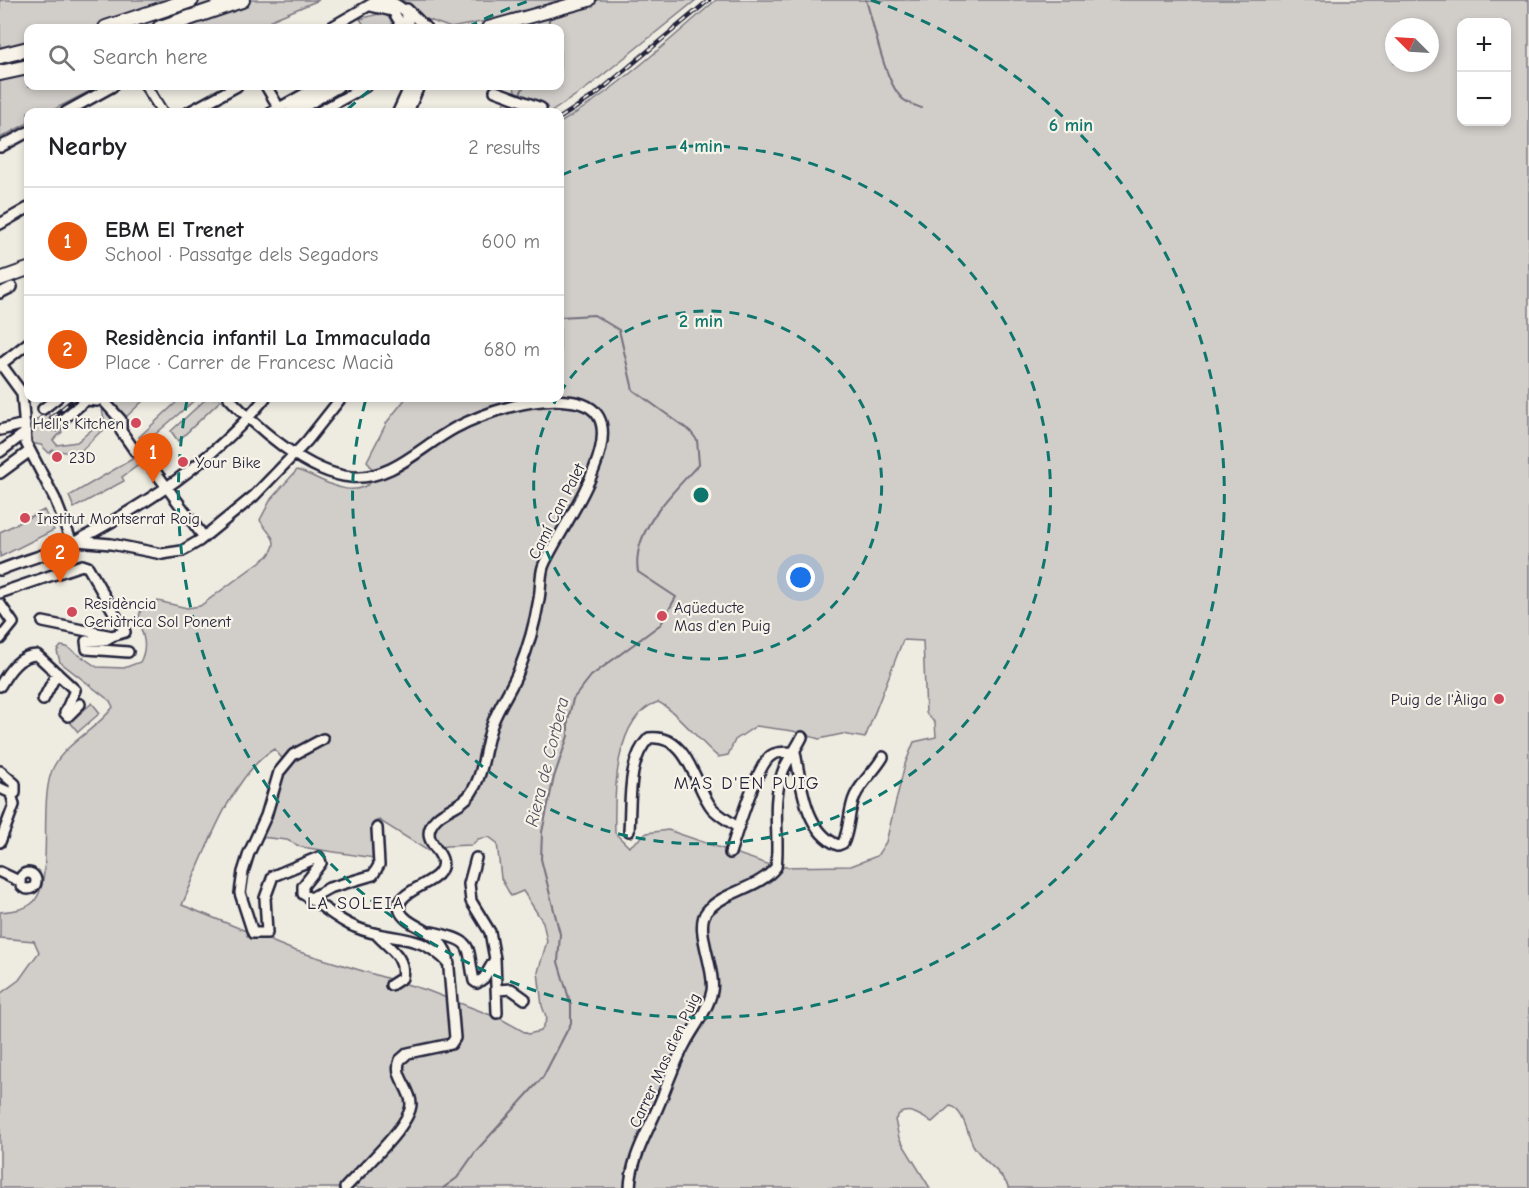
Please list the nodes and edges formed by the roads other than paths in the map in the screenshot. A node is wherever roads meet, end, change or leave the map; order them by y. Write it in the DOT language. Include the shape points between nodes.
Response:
graph roads {
  1 [pos="191,0"];
  2 [pos="242,0"];
  3 [pos="397,0"];
  4 [pos="589,0"];
  5 [pos="370,4"];
  6 [pos="118,24"];
  7 [pos="172,24"];
  8 [pos="337,24"];
  9 [pos="399,24"];
  10 [pos="408,24"];
  11 [pos="422,24"];
  12 [pos="503,24"];
  13 [pos="24,50"];
  14 [pos="0,56"];
  15 [pos="24,68"];
  16 [pos="0,73"];
  17 [pos="106,90"];
  18 [pos="148,90"];
  19 [pos="230,90"];
  20 [pos="268,90"];
  21 [pos="313,90"];
  22 [pos="330,90"];
  23 [pos="359,90"];
  24 [pos="407,90"];
  25 [pos="416,90"];
  26 [pos="495,91"];
  27 [pos="73,108"];
  28 [pos="160,108"];
  29 [pos="196,108"];
  30 [pos="275,108"];
  31 [pos="280,108"];
  32 [pos="299,108"];
  33 [pos="326,108"];
  34 [pos="401,108"];
  35 [pos="403,108"];
  36 [pos="541,108"];
  37 [pos="24,134"];
  38 [pos="0,147"];
  39 [pos="24,210"];
  40 [pos="0,224"];
  41 [pos="24,271"];
  42 [pos="5,281"];
  43 [pos="0,293"];
  44 [pos="24,346"];
  45 [pos="0,363"];
  46 [pos="24,389"];
  47 [pos="564,400"];
  48 [pos="25,402"];
  49 [pos="52,402"];
  50 [pos="84,402"];
  51 [pos="105,402"];
  52 [pos="233,402"];
  53 [pos="262,402"];
  54 [pos="338,402"];
  55 [pos="541,402"];
  56 [pos="43,409"];
  57 [pos="249,417"];
  58 [pos="56,425"];
  59 [pos="26,428"];
  60 [pos="0,430"];
  61 [pos="30,451"];
  62 [pos="0,453"];
  63 [pos="296,453"];
  64 [pos="9,467"];
  65 [pos="0,473"];
  66 [pos="168,488"];
  67 [pos="98,530"];
  68 [pos="200,532"];
  69 [pos="74,542"];
  70 [pos="106,543"];
  71 [pos="0,570"];
  72 [pos="0,593"];
  73 [pos="0,604"];
  74 [pos="44,622"];
  75 [pos="112,636"];
  76 [pos="0,639"];
  77 [pos="128,652"];
  78 [pos="57,673"];
  79 [pos="0,686"];
  80 [pos="43,700"];
  81 [pos="80,704"];
  82 [pos="802,737"];
  83 [pos="323,739"];
  84 [pos="795,752"];
  85 [pos="883,757"];
  86 [pos="0,771"];
  87 [pos="0,788"];
  88 [pos="11,793"];
  89 [pos="377,828"];
  90 [pos="738,828"];
  91 [pos="2,831"];
  92 [pos="629,831"];
  93 [pos="0,842"];
  94 [pos="730,853"];
  95 [pos="476,858"];
  96 [pos="0,872"];
  97 [pos="20,881"];
  98 [pos="311,898"];
  99 [pos="430,931"];
  100 [pos="377,935"];
  101 [pos="495,959"];
  102 [pos="448,964"];
  103 [pos="391,985"];
  104 [pos="498,990"];
  105 [pos="525,999"];
  106 [pos="497,1013"];
  107 [pos="345,1188"];
  108 [pos="630,1188"];
  1 -- 6 [label="highway"];
  2 -- 7 [label="highway"];
  3 -- 11 [label="street"];
  4 -- 12 [label="main road"];
  5 -- 8 [label="street"];
  5 -- 9 [label="street" via="393,11"];
  5 -- 10 [label="street" via="393,2 406,12"];
  13 -- 14 [label="highway"];
  15 -- 16 [label="highway"];
  17 -- 27 [label="street"];
  18 -- 28 [label="street"];
  19 -- 29 [label="street"];
  20 -- 30 [label="street"];
  21 -- 31 [label="street"];
  22 -- 32 [label="main road"];
  23 -- 33 [label="street"];
  24 -- 34 [label="street"];
  25 -- 35 [label="street"];
  26 -- 36 [label="street"];
  37 -- 38 [label="street"];
  39 -- 40 [label="street"];
  41 -- 42 [label="main road"];
  42 -- 43 [label="street"];
  44 -- 45 [label="street"];
  45 -- 46 [label="street"];
  47 -- 99 [label="street, Camí Can Palet" via="594,411 601,421 600,452 581,499 544,566 524,658 494,721 473,790 463,802 437,817 430,828 430,839 444,863 438,875 400,903 405,917"];
  48 -- 59 [label="street"];
  49 -- 56 [label="street"];
  50 -- 58 [label="street"];
  51 -- 66 [label="street" via="121,420 121,431 135,451 140,451"];
  52 -- 57 [label="street"];
  53 -- 57 [label="street"];
  54 -- 63 [label="street"];
  55 -- 63 [label="street, Camí Can Palet" via="459,426 391,469 367,476 333,473"];
  57 -- 63 [label="street"];
  57 -- 66 [label="street"];
  59 -- 60 [label="street"];
  59 -- 61 [label="street"];
  59 -- 62 [label="street"];
  61 -- 64 [label="street"];
  61 -- 69 [label="street"];
  62 -- 64 [label="street"];
  63 -- 70 [label="street" via="227,520 182,551 162,554"];
  64 -- 65 [label="street"];
  66 -- 67 [label="street"];
  66 -- 68 [label="street"];
  67 -- 69 [label="street"];
  67 -- 70 [label="street" via="96,538"];
  69 -- 70 [label="street"];
  69 -- 71 [label="street"];
  72 -- 75 [label="street" via="82,565 88,567 125,632"];
  73 -- 76 [label="street" via="13,623"];
  74 -- 75 [label="street"];
  75 -- 77 [label="street" via="86,641 85,645 95,652"];
  78 -- 79 [label="street" via="37,655 28,655 16,663"];
  78 -- 80 [label="street"];
  78 -- 81 [label="street" via="75,690 65,713 68,716"];
  82 -- 84 [label="street, Carrer Mas d'en Puig"];
  83 -- 98 [label="street" via="293,755 279,772 266,816 249,853 240,893 254,933 267,933 265,898 271,879 319,857 321,863 303,886 303,894"];
  84 -- 85 [label="street" via="814,826 838,844 847,836 854,798"];
  84 -- 90 [label="street" via="778,753 765,761"];
  84 -- 108 [label="street, Carrer Mas d'en Puig" via="779,785 776,867 707,911 703,918 702,932 711,960 710,1000 677,1060 638,1152"];
  86 -- 88 [label="street" via="15,784 15,792"];
  87 -- 88 [label="street"];
  88 -- 91 [label="street" via="14,805"];
  89 -- 98 [label="street" via="379,865 373,875 329,888"];
  90 -- 92 [label="street" via="712,808 691,763 657,737 649,738 639,751"];
  90 -- 94 [label="street"];
  91 -- 93 [label="street"];
  95 -- 101 [label="street" via="469,884 471,902 490,932"];
  96 -- 97 [label="street"];
  97 -- 97 [label="street" via="23,874 33,871 36,882 32,888 23,888"];
  98 -- 100 [label="street" via="353,927"];
  99 -- 101 [label="street" via="464,944 471,952 477,983"];
  99 -- 102 [label="street" via="444,946"];
  100 -- 102 [label="street" via="424,943"];
  100 -- 103 [label="street" via="400,957 404,969 402,978"];
  101 -- 104 [label="street"];
  102 -- 107 [label="street" via="454,1042 408,1053 400,1060 399,1073 411,1099 408,1117"];
  104 -- 105 [label="street" via="511,989"];
  104 -- 106 [label="street"];
}
